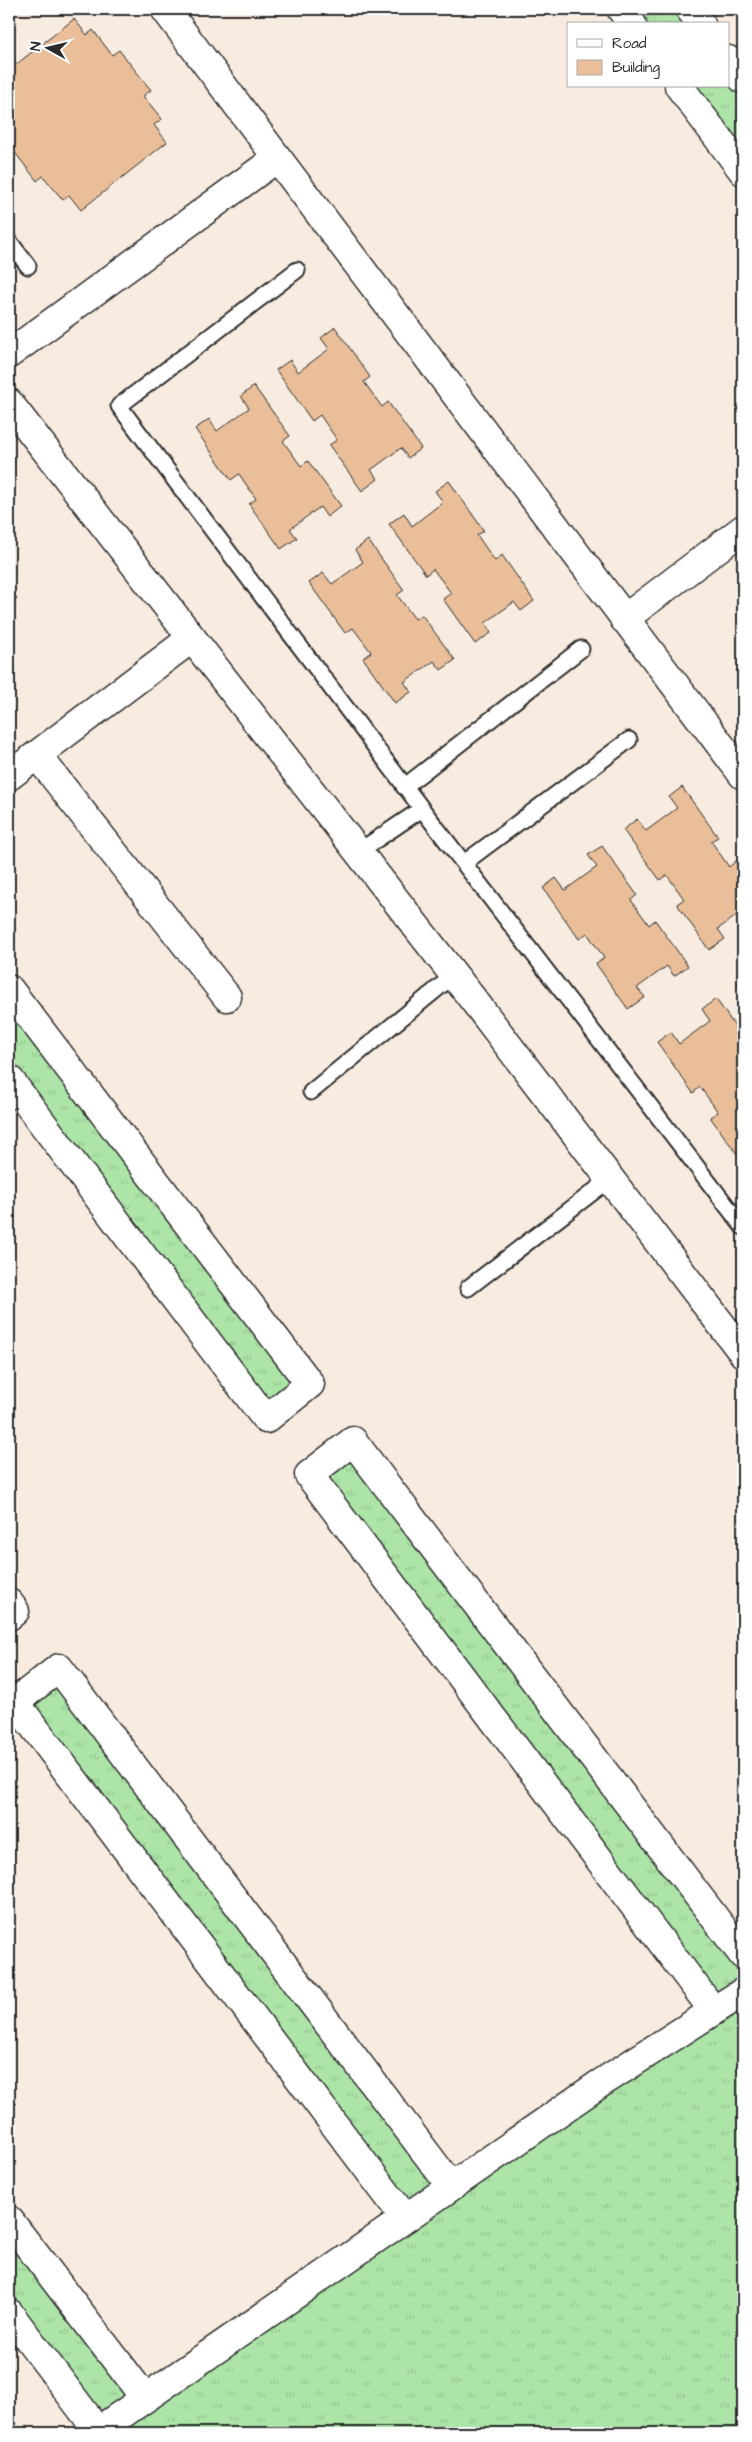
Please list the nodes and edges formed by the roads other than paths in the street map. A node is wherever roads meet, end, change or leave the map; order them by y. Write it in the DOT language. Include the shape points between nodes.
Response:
graph roads {
  1 [pos="165,9"];
  2 [pos="620,9"];
  3 [pos="690,9"];
  4 [pos="630,22"];
  5 [pos="700,22"];
  6 [pos="730,63"];
  7 [pos="743,79"];
  8 [pos="681,88"];
  9 [pos="277,158"];
  10 [pos="743,171"];
  11 [pos="9,241"];
  12 [pos="28,266"];
  13 [pos="297,270"];
  14 [pos="9,354"];
  15 [pos="9,404"];
  16 [pos="743,529"];
  17 [pos="624,619"];
  18 [pos="192,638"];
  19 [pos="581,649"];
  20 [pos="629,740"];
  21 [pos="37,755"];
  22 [pos="743,775"];
  23 [pos="9,776"];
  24 [pos="404,787"];
  25 [pos="422,809"];
  26 [pos="358,852"];
  27 [pos="464,864"];
  28 [pos="454,975"];
  29 [pos="9,989"];
  30 [pos="227,997"];
  31 [pos="9,1079"];
  32 [pos="311,1092"];
  33 [pos="610,1179"];
  34 [pos="743,1227"];
  35 [pos="468,1288"];
  36 [pos="743,1353"];
  37 [pos="9,1603"];
  38 [pos="9,1616"];
  39 [pos="743,1955"];
  40 [pos="743,1992"];
  41 [pos="713,2010"];
  42 [pos="451,2186"];
  43 [pos="405,2218"];
  44 [pos="9,2220"];
  45 [pos="9,2313"];
  46 [pos="145,2398"];
  47 [pos="97,2432"];
  1 -- 9 [label="street"];
  2 -- 4 [label="street"];
  3 -- 5 [label="street"];
  6 -- 7 [label="street"];
  8 -- 10 [label="street"];
  9 -- 14 [label="street"];
  9 -- 17 [label="street"];
  11 -- 12 [label="lane"];
  13 -- 24 [label="lane" via="119,406"];
  15 -- 18 [label="street"];
  16 -- 17 [label="street"];
  17 -- 22 [label="street"];
  18 -- 21 [label="street"];
  18 -- 26 [label="street"];
  19 -- 24 [label="lane"];
  20 -- 27 [label="lane"];
  21 -- 23 [label="street"];
  21 -- 30 [label="street"];
  24 -- 25 [label="lane"];
  25 -- 26 [label="lane"];
  25 -- 27 [label="lane"];
  26 -- 28 [label="street"];
  27 -- 34 [label="lane"];
  28 -- 32 [label="lane"];
  28 -- 33 [label="street"];
  29 -- 31 [label="street" via="310,1384 266,1419"];
  33 -- 35 [label="lane"];
  33 -- 36 [label="street"];
  37 -- 38 [label="street" via="15,1611"];
  39 -- 41 [label="street" via="353,1441 309,1475"];
  40 -- 41 [label="street"];
  41 -- 42 [label="street"];
  42 -- 43 [label="street"];
  42 -- 43 [label="street" via="59,1668 15,1702"];
  43 -- 46 [label="street"];
  44 -- 46 [label="street"];
  45 -- 47 [label="street"];
  46 -- 47 [label="street"];
}
